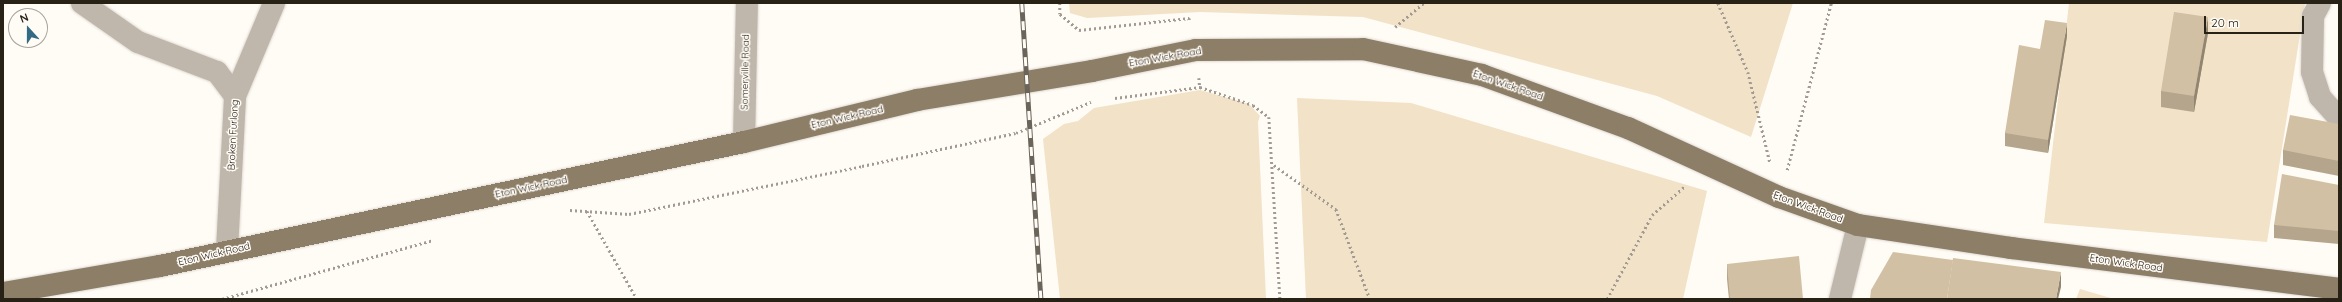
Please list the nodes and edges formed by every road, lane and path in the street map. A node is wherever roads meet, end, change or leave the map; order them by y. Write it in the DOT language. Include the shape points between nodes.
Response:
graph roads {
  1 [pos="82,3"];
  2 [pos="274,3"];
  3 [pos="747,3"];
  4 [pos="1424,3"];
  5 [pos="1718,3"];
  6 [pos="1831,3"];
  7 [pos="2320,3"];
  8 [pos="1392,29"];
  9 [pos="235,96"];
  10 [pos="1111,98"];
  11 [pos="1096,100"];
  12 [pos="2339,118"];
  13 [pos="744,142"];
  14 [pos="1274,164"];
  15 [pos="1709,165"];
  16 [pos="1779,197"];
  17 [pos="568,210"];
  18 [pos="587,211"];
  19 [pos="1858,225"];
  20 [pos="438,238"];
  21 [pos="227,250"];
  22 [pos="2339,289"];
  23 [pos="3,293"];
  24 [pos="222,299"];
  25 [pos="637,299"];
  26 [pos="1280,299"];
  27 [pos="1370,299"];
  28 [pos="1607,299"];
  29 [pos="1840,299"];
  1 -- 9 [label="street" via="138,42 217,72"];
  2 -- 9 [label="street, Broken Furlong"];
  3 -- 13 [label="street, Somerville Road"];
  4 -- 8 [label="path"];
  5 -- 16 [label="path" via="1748,72"];
  6 -- 16 [label="path"];
  7 -- 12 [label="street" via="2313,16 2312,72 2320,97"];
  9 -- 21 [label="street, Broken Furlong"];
  10 -- 14 [label="path" via="1200,87 1253,105 1269,117"];
  11 -- 18 [label="path" via="1016,133 629,214"];
  13 -- 15 [label="main road, Eton Wick Road" via="917,100 1092,71 1196,50 1363,49 1482,75 1628,128"];
  13 -- 21 [label="main road, Eton Wick Road"];
  14 -- 26 [label="path"];
  14 -- 27 [label="path" via="1336,210"];
  15 -- 16 [label="main road, Eton Wick Road"];
  15 -- 28 [label="path" via="1652,215"];
  16 -- 19 [label="main road, Eton Wick Road"];
  17 -- 18 [label="path"];
  18 -- 25 [label="path"];
  19 -- 22 [label="main road, Eton Wick Road" via="2019,249"];
  19 -- 29 [label="street"];
  20 -- 24 [label="path"];
  21 -- 23 [label="main road, Eton Wick Road" via="160,266"];
}
